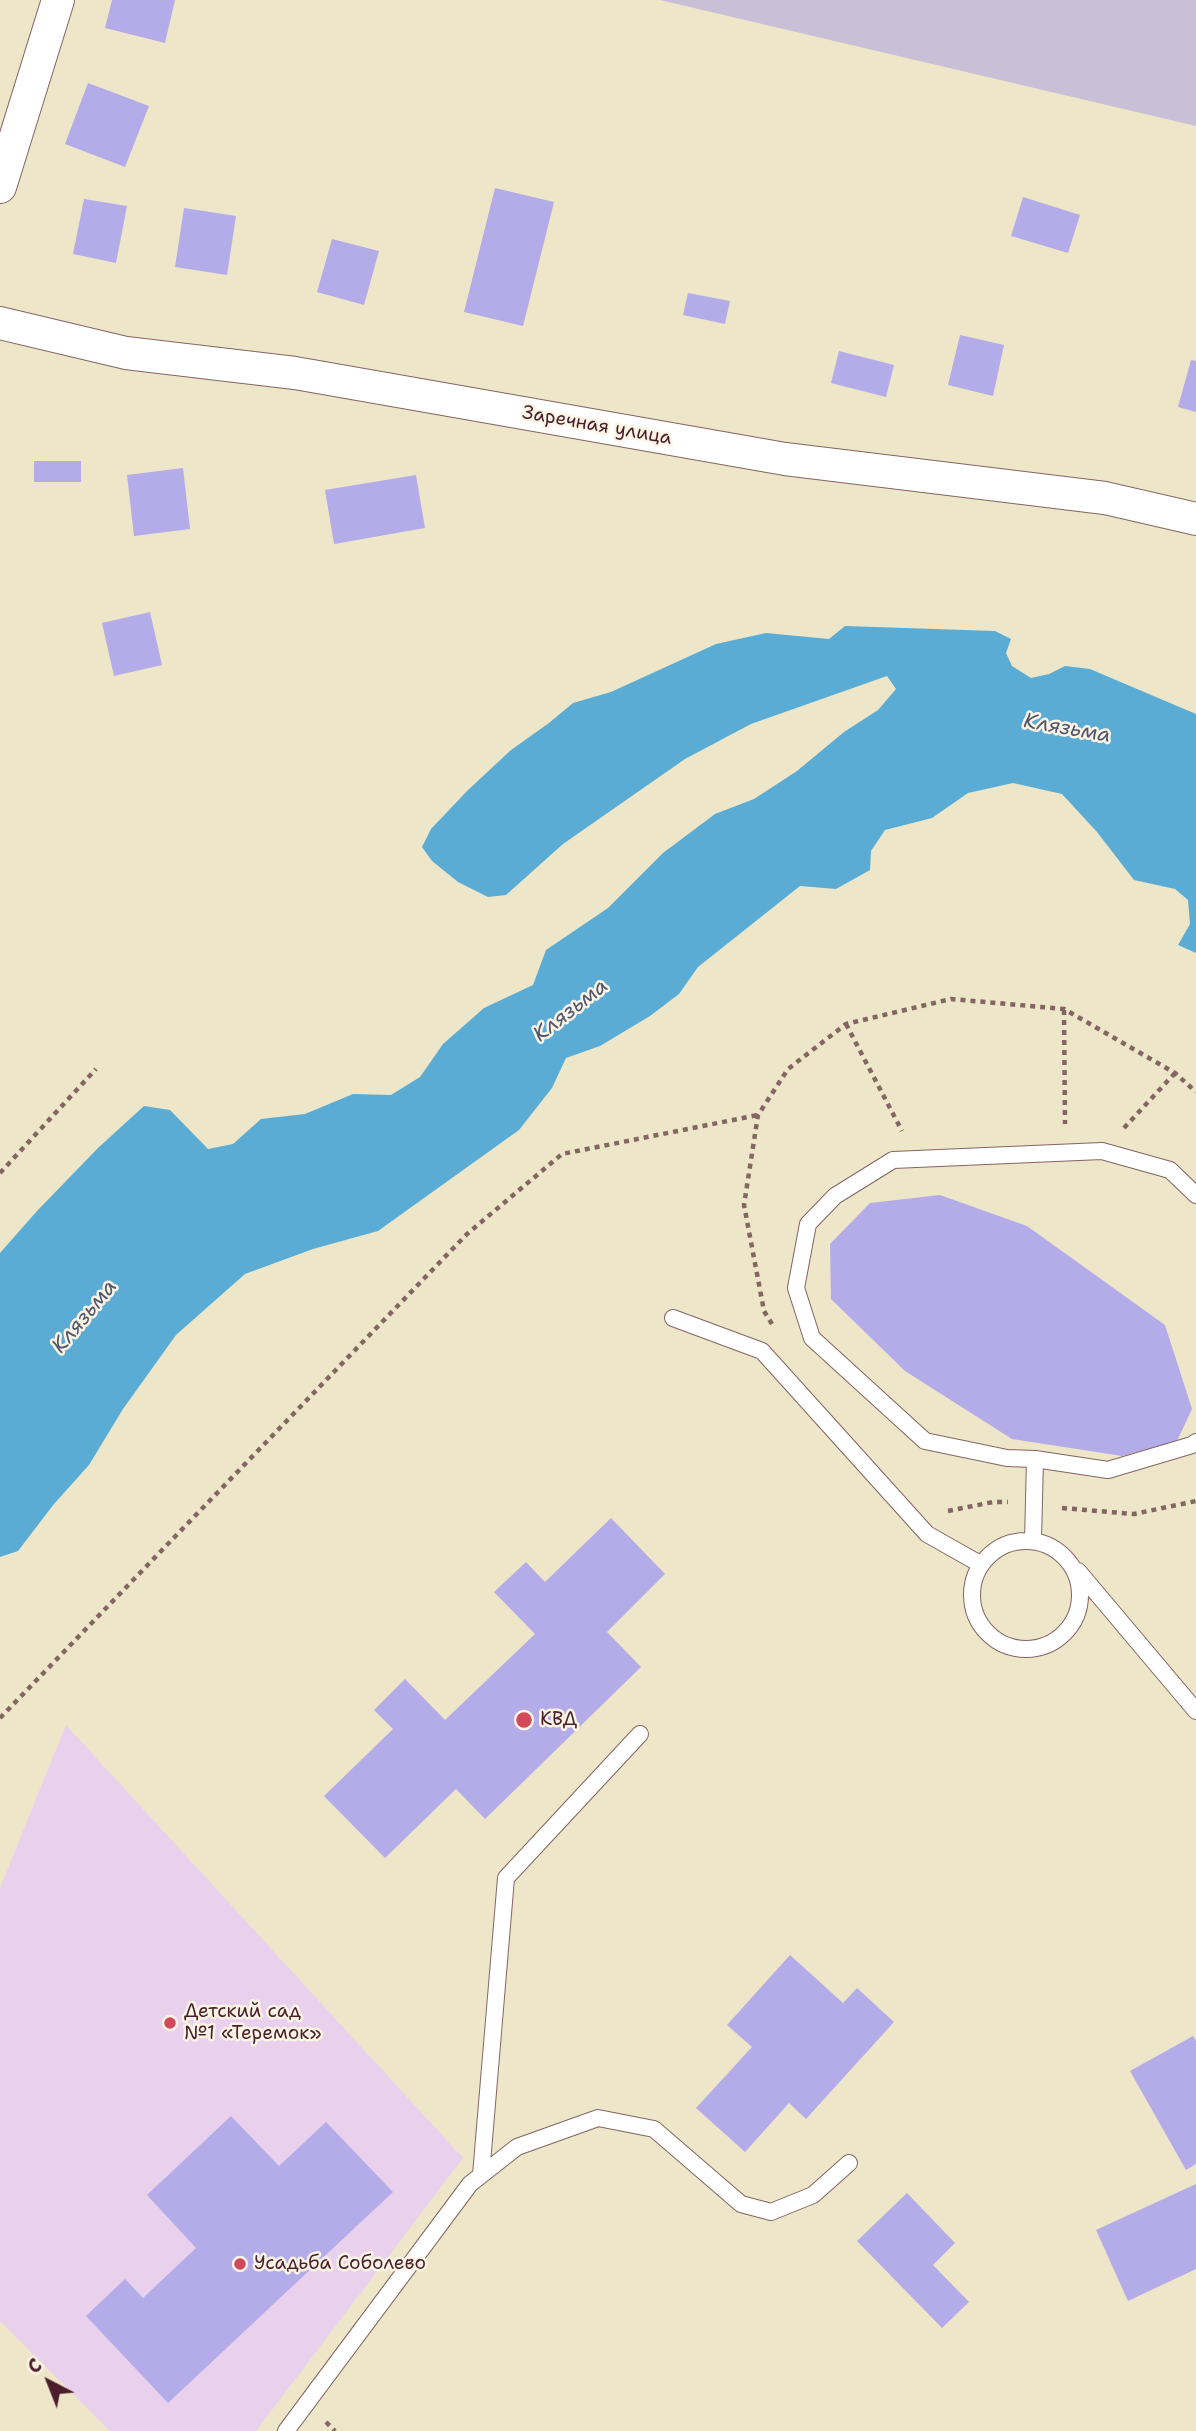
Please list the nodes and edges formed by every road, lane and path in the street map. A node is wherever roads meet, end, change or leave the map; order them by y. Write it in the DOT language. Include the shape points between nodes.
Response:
graph roads {
  1 [pos="58,0"];
  2 [pos="0,187"];
  3 [pos="0,323"];
  4 [pos="1196,519"];
  5 [pos="1064,1009"];
  6 [pos="846,1024"];
  7 [pos="96,1069"];
  8 [pos="1175,1073"];
  9 [pos="1196,1092"];
  10 [pos="1102,1152"];
  11 [pos="1065,1153"];
  12 [pos="917,1160"];
  13 [pos="0,1172"];
  14 [pos="1196,1195"];
  15 [pos="673,1318"];
  16 [pos="1196,1442"];
  17 [pos="1035,1459"];
  18 [pos="1033,1541"];
  19 [pos="1070,1562"];
  20 [pos="980,1564"];
  21 [pos="1196,1711"];
  22 [pos="0,1718"];
  23 [pos="640,1734"];
  24 [pos="849,2163"];
  25 [pos="481,2175"];
  26 [pos="286,2431"];
  1 -- 2 [label="street"];
  3 -- 4 [label="street, Заречная улица" via="126,353 295,373 785,459 1105,498"];
  5 -- 6 [label="path" via="950,999"];
  5 -- 8 [label="path"];
  5 -- 11 [label="path"];
  6 -- 12 [label="path"];
  6 -- 22 [label="path" via="789,1069 758,1115 562,1154 467,1234"];
  7 -- 13 [label="path"];
  8 -- 9 [label="path"];
  8 -- 10 [label="path"];
  10 -- 11 [label="lane"];
  10 -- 14 [label="lane" via="1170,1170"];
  11 -- 12 [label="lane"];
  12 -- 17 [label="lane" via="893,1160 835,1196 808,1224 796,1288 812,1338 925,1441 1007,1458"];
  15 -- 20 [label="lane" via="762,1351 927,1534"];
  16 -- 17 [label="lane" via="1108,1470"];
  17 -- 18 [label="lane"];
  18 -- 19 [label="lane"];
  18 -- 20 [label="lane" via="1003,1545"];
  19 -- 20 [label="lane" via="1080,1596 1077,1614 1054,1642 1027,1649 1000,1643 976,1617 971,1599"];
  19 -- 21 [label="lane"];
  23 -- 25 [label="lane" via="506,1878"];
  24 -- 25 [label="lane" via="813,2195 771,2212 741,2204 654,2129 598,2118 517,2147"];
  25 -- 26 [label="lane"];
}
